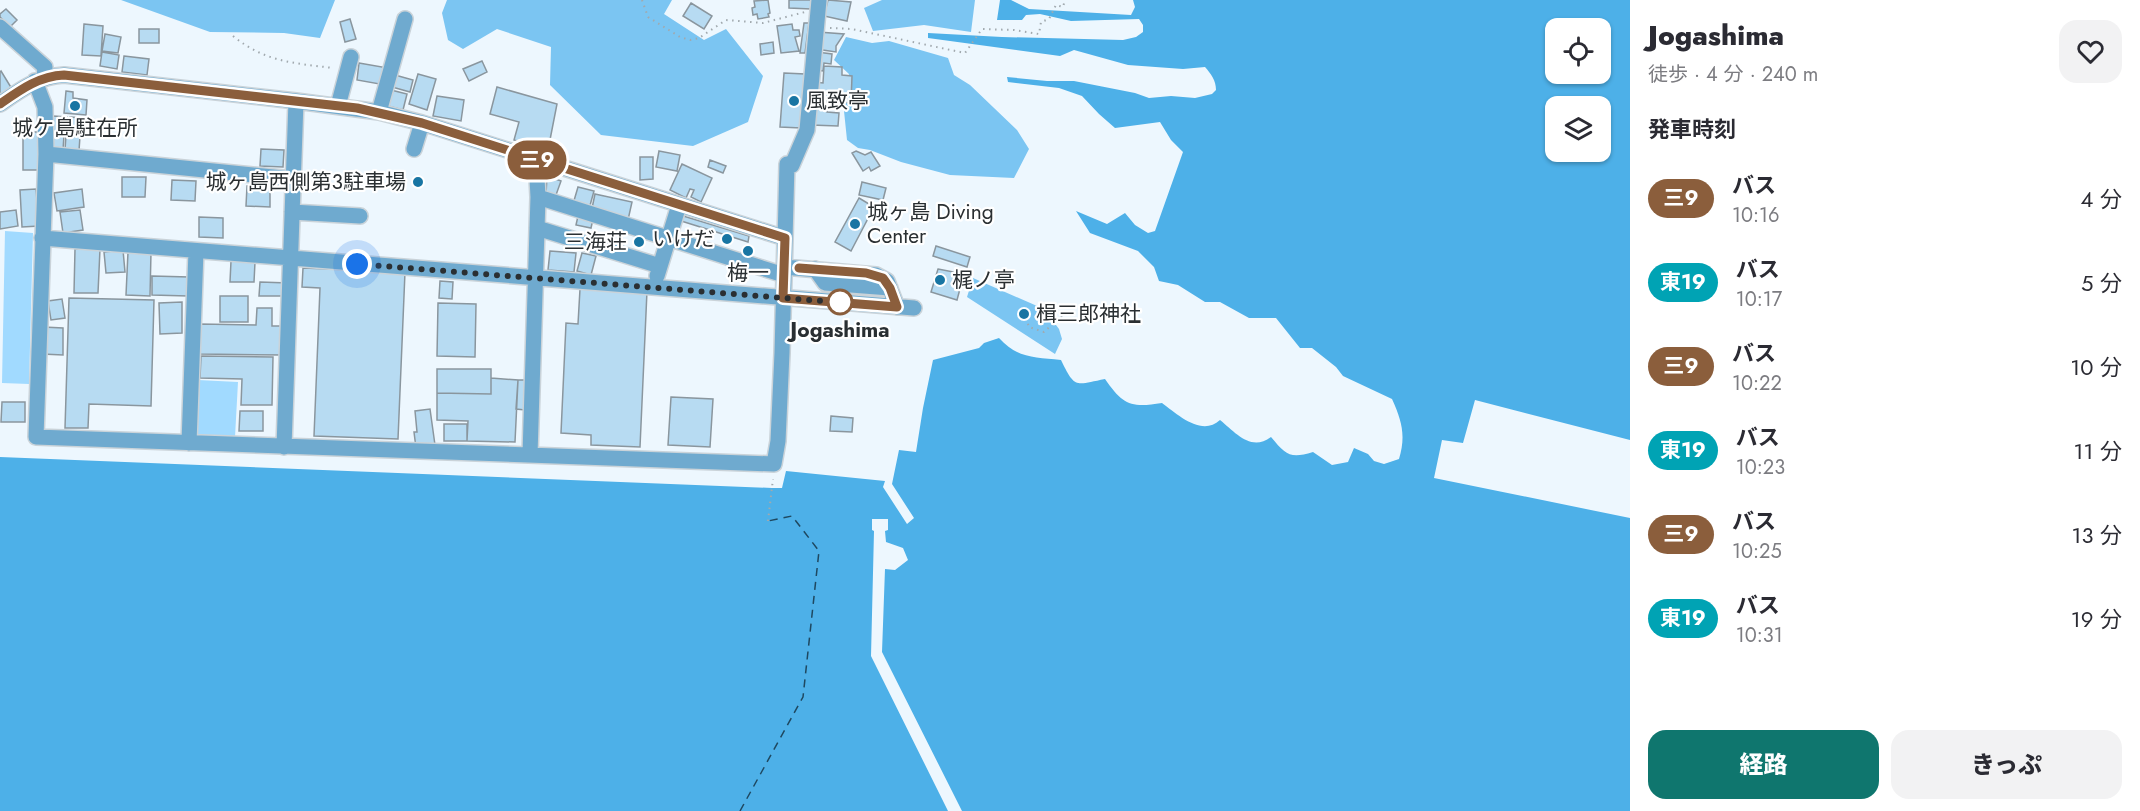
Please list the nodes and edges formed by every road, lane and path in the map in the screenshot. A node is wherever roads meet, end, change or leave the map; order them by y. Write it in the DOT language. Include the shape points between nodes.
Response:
graph roads {
  1 [pos="642,0"];
  2 [pos="1065,0"];
  3 [pos="817,13"];
  4 [pos="405,19"];
  5 [pos="0,27"];
  6 [pos="233,36"];
  7 [pos="351,57"];
  8 [pos="39,79"];
  9 [pos="296,101"];
  10 [pos="0,104"];
  11 [pos="338,106"];
  12 [pos="379,112"];
  13 [pos="422,123"];
  14 [pos="414,149"];
  15 [pos="46,154"];
  16 [pos="536,159"];
  17 [pos="293,179"];
  18 [pos="538,197"];
  19 [pos="679,205"];
  20 [pos="292,212"];
  21 [pos="360,216"];
  22 [pos="537,228"];
  23 [pos="42,238"];
  24 [pos="785,238"];
  25 [pos="669,239"];
  26 [pos="196,250"];
  27 [pos="290,258"];
  28 [pos="660,267"];
  29 [pos="784,271"];
  30 [pos="536,278"];
  31 [pos="653,287"];
  32 [pos="783,298"];
  33 [pos="897,307"];
  34 [pos="914,308"];
  35 [pos="1064,314"];
  36 [pos="1026,318"];
  37 [pos="189,443"];
  38 [pos="284,447"];
  39 [pos="530,455"];
  40 [pos="774,464"];
  41 [pos="768,521"];
  1 -- 3 [label="path" via="648,17 690,40 726,20 763,23 800,12"];
  2 -- 3 [label="path" via="1063,7 1056,5 1050,19 1041,22 1039,34 982,29 965,53 852,29"];
  3 -- 24 [label="street" via="807,130 792,165 787,164"];
  4 -- 12 [label="street"];
  5 -- 8 [label="street" via="45,67"];
  6 -- 7 [label="path" via="283,62 334,68"];
  7 -- 11 [label="street"];
  8 -- 9 [label="street" via="64,75"];
  8 -- 10 [label="street"];
  8 -- 15 [label="street" via="45,107"];
  9 -- 11 [label="street"];
  9 -- 17 [label="street"];
  11 -- 12 [label="street"];
  12 -- 13 [label="street"];
  13 -- 14 [label="street"];
  13 -- 16 [label="street"];
  15 -- 17 [label="street"];
  15 -- 23 [label="street"];
  16 -- 18 [label="street"];
  16 -- 19 [label="street"];
  17 -- 20 [label="street"];
  18 -- 22 [label="street"];
  18 -- 25 [label="street"];
  19 -- 24 [label="street"];
  19 -- 25 [label="street"];
  20 -- 21 [label="street"];
  20 -- 27 [label="street"];
  22 -- 28 [label="street"];
  22 -- 30 [label="street"];
  23 -- 26 [label="street"];
  23 -- 37 [label="street" via="36,438"];
  24 -- 29 [label="street"];
  25 -- 28 [label="street"];
  25 -- 29 [label="street"];
  26 -- 27 [label="street"];
  26 -- 37 [label="street"];
  27 -- 30 [label="street"];
  27 -- 38 [label="street"];
  28 -- 31 [label="street"];
  29 -- 32 [label="street"];
  29 -- 33 [label="street" via="815,269 876,275 890,288"];
  30 -- 31 [label="street"];
  30 -- 39 [label="street"];
  31 -- 32 [label="street"];
  32 -- 33 [label="street"];
  32 -- 40 [label="street"];
  33 -- 34 [label="street"];
  35 -- 36 [label="path" via="1044,332 1029,327"];
  37 -- 38 [label="street"];
  38 -- 39 [label="street"];
  39 -- 40 [label="street"];
  40 -- 41 [label="path"];
}
